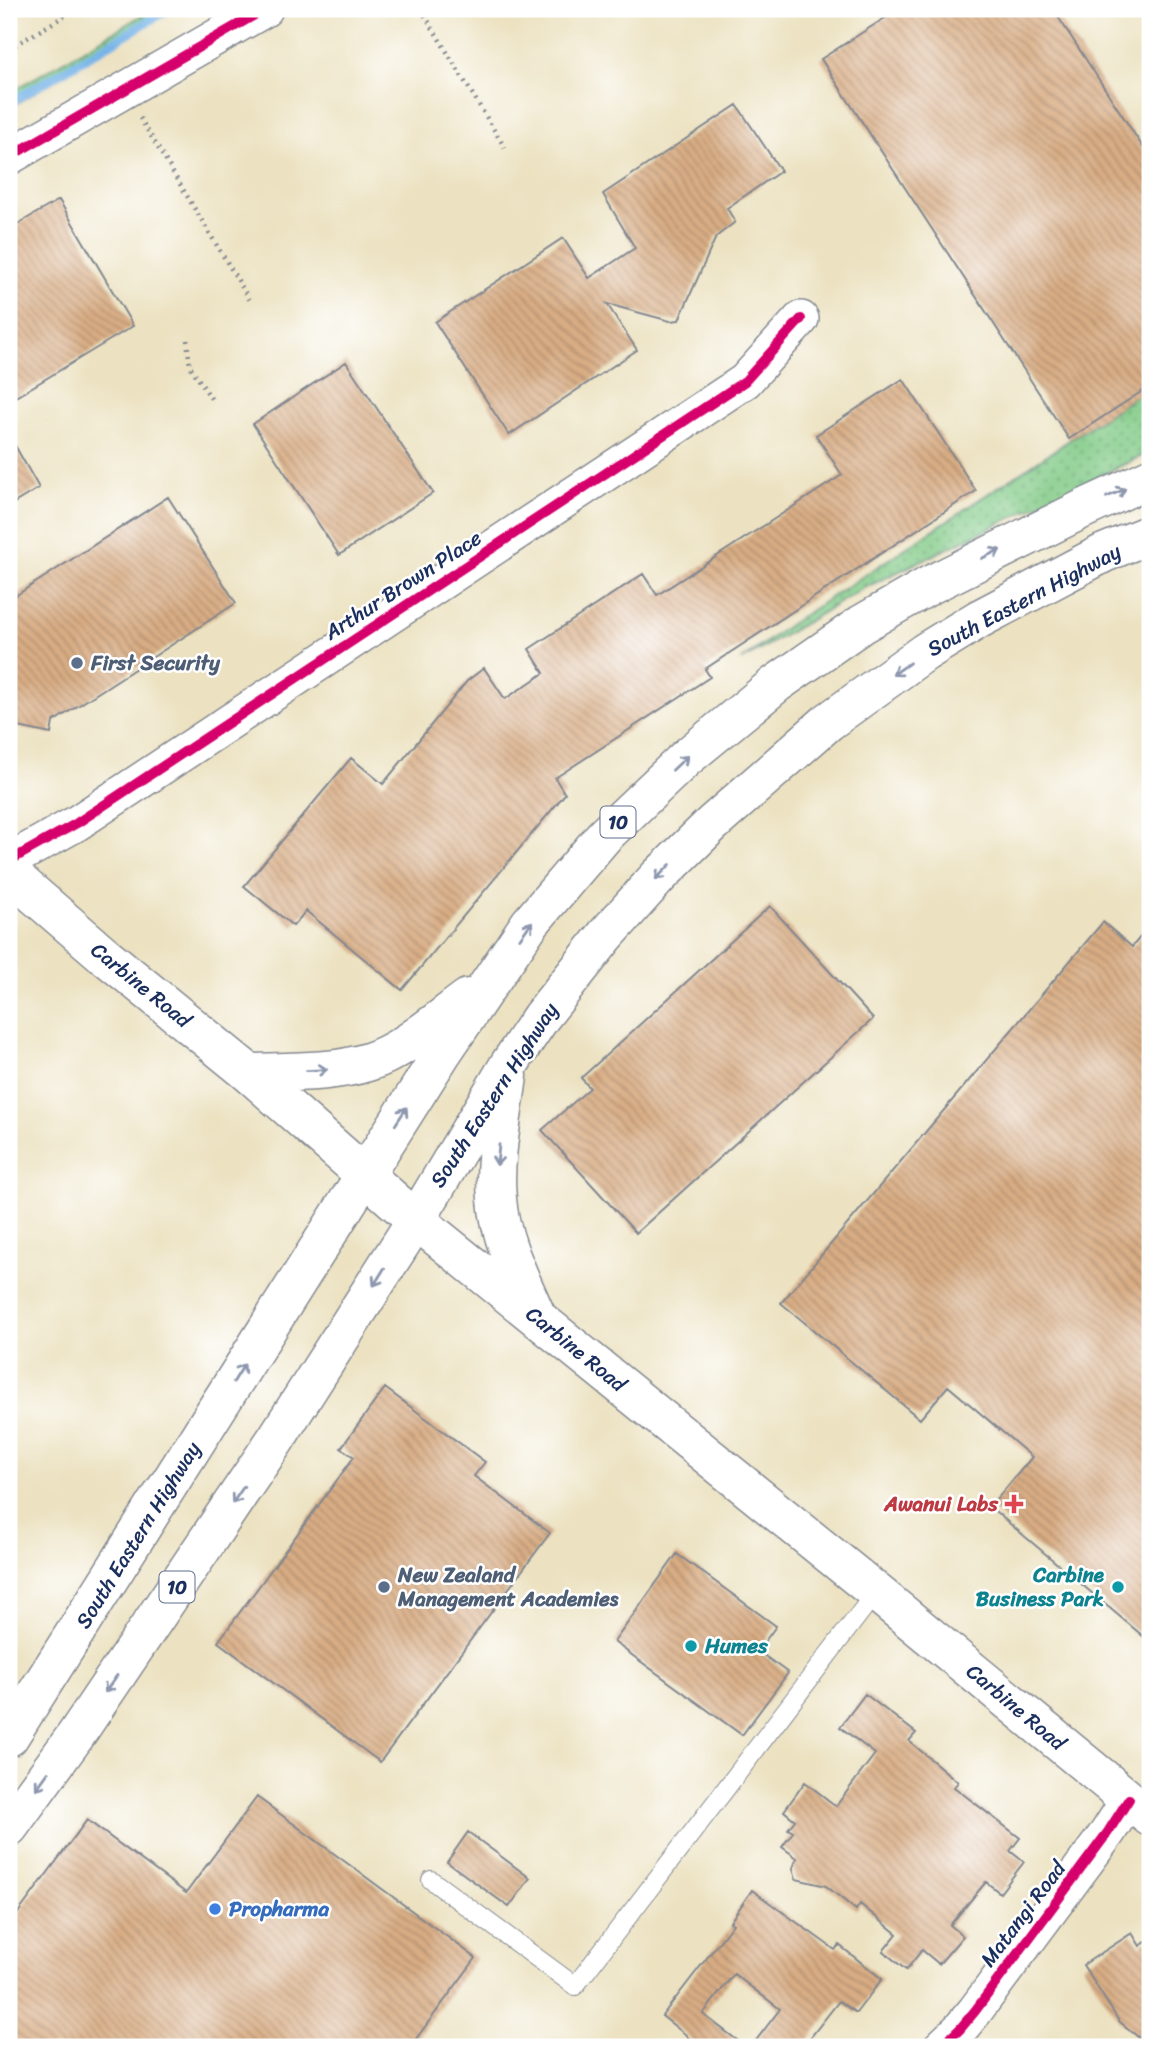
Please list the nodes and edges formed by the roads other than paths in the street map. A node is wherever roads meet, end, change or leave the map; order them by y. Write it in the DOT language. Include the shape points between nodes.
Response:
graph roads {
  1 [pos="265,9"];
  2 [pos="9,157"];
  3 [pos="801,319"];
  4 [pos="1150,478"];
  5 [pos="1150,534"];
  6 [pos="9,861"];
  7 [pos="9,873"];
  8 [pos="487,985"];
  9 [pos="510,1063"];
  10 [pos="249,1073"];
  11 [pos="364,1173"];
  12 [pos="416,1220"];
  13 [pos="537,1317"];
  14 [pos="876,1592"];
  15 [pos="9,1737"];
  16 [pos="1140,1808"];
  17 [pos="9,1826"];
  18 [pos="431,1880"];
  19 [pos="941,2047"];
  1 -- 2 [label="street"];
  3 -- 6 [label="street, Arthur Brown Place" via="745,381 89,815"];
  8 -- 4 [label="main road, South Eastern Highway / 10, one-way" via="530,923 604,836 685,758 776,684 919,591"];
  5 -- 9 [label="main road, South Eastern Highway / 10, one-way" via="979,619 818,730 658,877 606,934"];
  7 -- 10 [label="main road, Carbine Road"];
  10 -- 8 [label="main road, one-way" via="341,1069 370,1062 398,1048"];
  11 -- 8 [label="main road, South Eastern Highway / 10, one-way"];
  9 -- 12 [label="main road, South Eastern Highway / 10"];
  9 -- 13 [label="main road, one-way" via="496,1164 496,1199 502,1229"];
  10 -- 11 [label="main road, Carbine Road"];
  11 -- 12 [label="main road, Carbine Road"];
  15 -- 11 [label="main road, South Eastern Highway / 10, one-way"];
  12 -- 13 [label="main road, Carbine Road"];
  12 -- 17 [label="main road, South Eastern Highway / 10, one-way" via="170,1598"];
  13 -- 14 [label="main road, Carbine Road"];
  14 -- 16 [label="main road, Carbine Road"];
  14 -- 18 [label="lane" via="575,1986"];
  16 -- 19 [label="street, Matangi Road" via="1108,1832 975,2011"];
}
